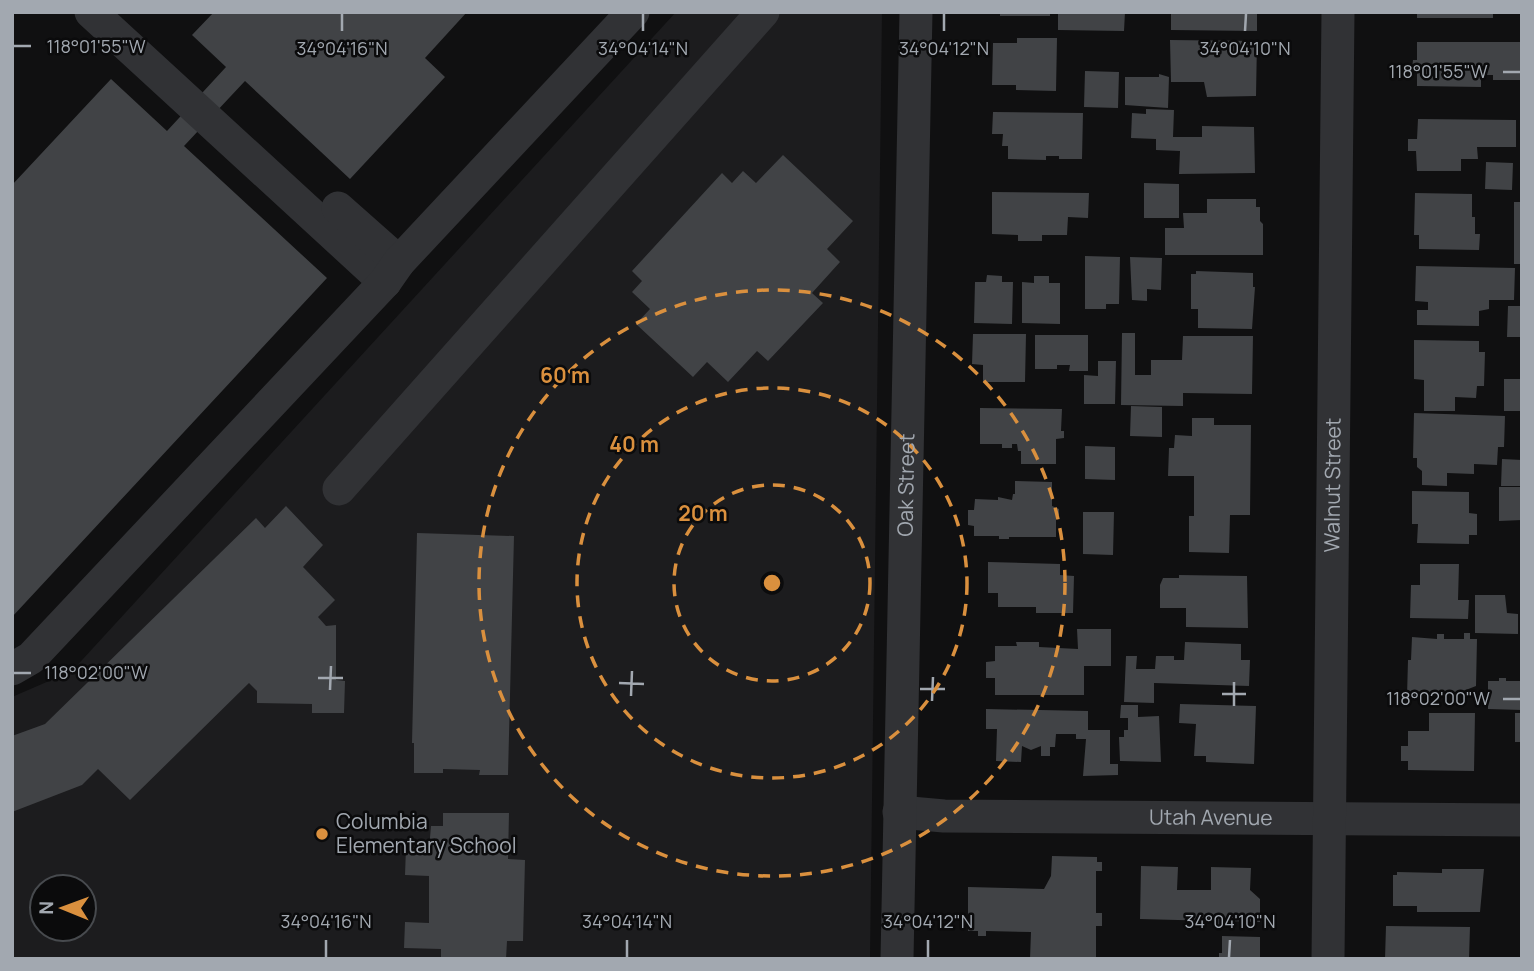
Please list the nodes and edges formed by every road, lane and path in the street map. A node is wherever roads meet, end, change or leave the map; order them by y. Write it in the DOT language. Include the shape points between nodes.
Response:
graph roads {
  1 [pos="91,12"];
  2 [pos="120,12"];
  3 [pos="633,12"];
  4 [pos="763,12"];
  5 [pos="916,12"];
  6 [pos="1338,12"];
  7 [pos="392,272"];
  8 [pos="339,489"];
  9 [pos="12,669"];
  10 [pos="899,812"];
  11 [pos="1331,819"];
  12 [pos="1522,820"];
  13 [pos="897,959"];
  14 [pos="1328,959"];
  1 -- 7 [label="street"];
  2 -- 7 [label="street"];
  3 -- 7 [label="street"];
  4 -- 8 [label="street"];
  5 -- 10 [label="street, Oak Street"];
  6 -- 11 [label="street, Walnut Street"];
  7 -- 9 [label="street" via="31,658"];
  10 -- 11 [label="street, Utah Avenue"];
  10 -- 13 [label="street, Oak Street"];
  11 -- 12 [label="street, Utah Avenue"];
  11 -- 14 [label="street, Walnut Street"];
}
